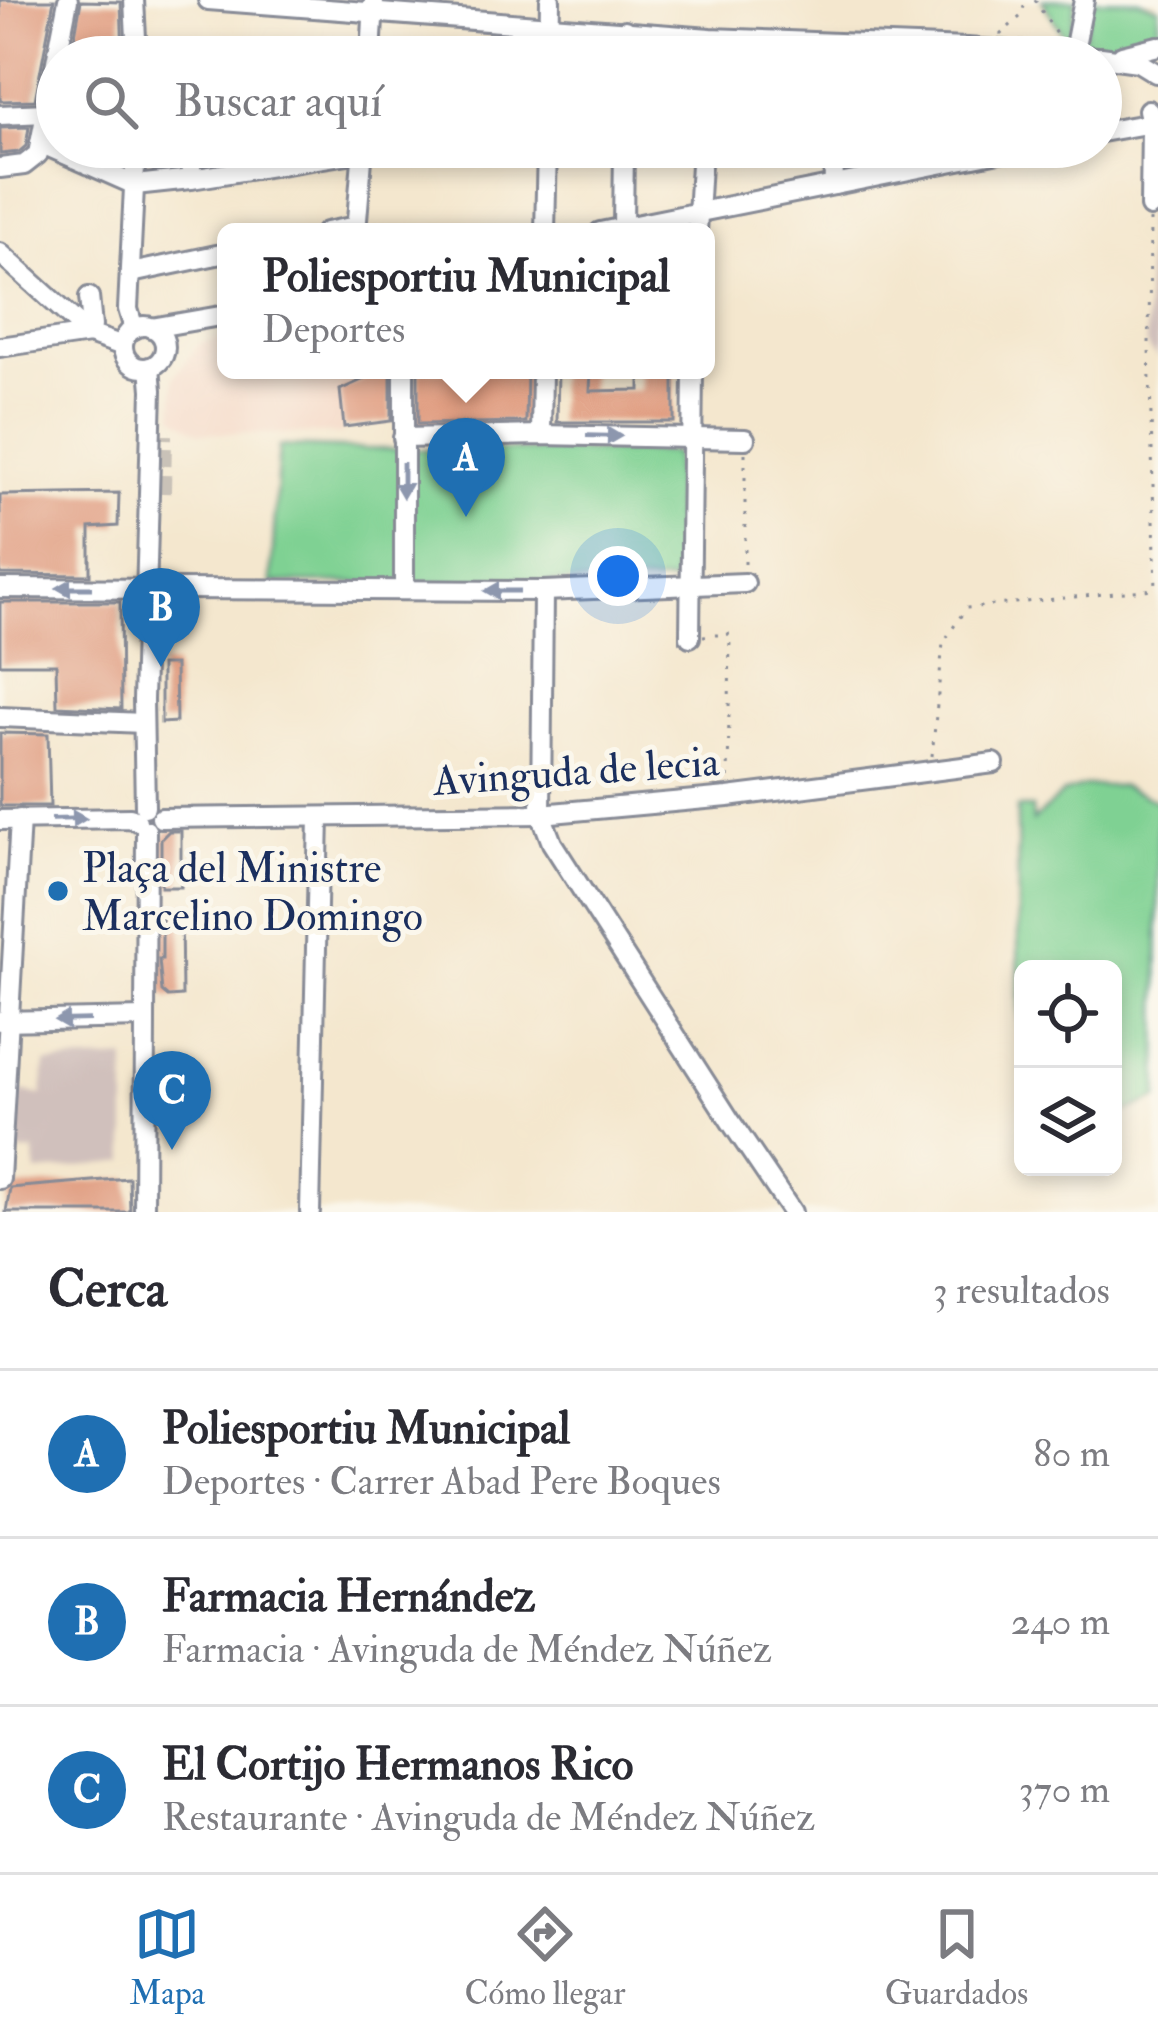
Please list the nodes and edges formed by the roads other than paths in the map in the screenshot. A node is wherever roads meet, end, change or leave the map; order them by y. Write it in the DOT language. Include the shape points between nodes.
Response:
graph roads {
  1 [pos="68,0"];
  2 [pos="134,0"];
  3 [pos="208,0"];
  4 [pos="550,0"];
  5 [pos="1084,0"];
  6 [pos="374,6"];
  7 [pos="550,25"];
  8 [pos="625,30"];
  9 [pos="62,36"];
  10 [pos="136,36"];
  11 [pos="372,36"];
  12 [pos="550,36"];
  13 [pos="625,36"];
  14 [pos="655,36"];
  15 [pos="1076,36"];
  16 [pos="1158,46"];
  17 [pos="1122,53"];
  18 [pos="1122,60"];
  19 [pos="1157,79"];
  20 [pos="36,109"];
  21 [pos="0,115"];
  22 [pos="1152,119"];
  23 [pos="1122,128"];
  24 [pos="36,156"];
  25 [pos="0,168"];
  26 [pos="97,168"];
  27 [pos="135,168"];
  28 [pos="191,168"];
  29 [pos="254,168"];
  30 [pos="361,168"];
  31 [pos="546,168"];
  32 [pos="624,168"];
  33 [pos="701,168"];
  34 [pos="834,168"];
  35 [pos="919,168"];
  36 [pos="191,179"];
  37 [pos="135,185"];
  38 [pos="834,185"];
  39 [pos="1150,207"];
  40 [pos="698,211"];
  41 [pos="357,223"];
  42 [pos="544,223"];
  43 [pos="623,223"];
  44 [pos="642,223"];
  45 [pos="697,223"];
  46 [pos="0,253"];
  47 [pos="217,255"];
  48 [pos="130,273"];
  49 [pos="89,297"];
  50 [pos="217,317"];
  51 [pos="197,321"];
  52 [pos="90,330"];
  53 [pos="136,334"];
  54 [pos="0,347"];
  55 [pos="158,359"];
  56 [pos="404,379"];
  57 [pos="542,379"];
  58 [pos="693,379"];
  59 [pos="541,435"];
  60 [pos="163,436"];
  61 [pos="691,437"];
  62 [pos="403,438"];
  63 [pos="745,439"];
  64 [pos="162,493"];
  65 [pos="148,550"];
  66 [pos="745,584"];
  67 [pos="690,585"];
  68 [pos="0,588"];
  69 [pos="147,588"];
  70 [pos="404,590"];
  71 [pos="543,592"];
  72 [pos="690,637"];
  73 [pos="0,717"];
  74 [pos="143,723"];
  75 [pos="994,763"];
  76 [pos="542,814"];
  77 [pos="319,817"];
  78 [pos="147,819"];
  79 [pos="10,820"];
  80 [pos="144,1018"];
  81 [pos="4,1021"];
  82 [pos="0,1179"];
  83 [pos="144,1212"];
  84 [pos="310,1212"];
  85 [pos="792,1212"];
  1 -- 9 [label="street"];
  2 -- 10 [label="street"];
  3 -- 6 [label="street"];
  4 -- 7 [label="street"];
  5 -- 15 [label="street"];
  6 -- 7 [label="street"];
  6 -- 11 [label="street"];
  7 -- 8 [label="street"];
  7 -- 12 [label="street"];
  8 -- 13 [label="street"];
  8 -- 14 [label="street"];
  16 -- 17 [label="street"];
  18 -- 19 [label="street"];
  19 -- 22 [label="street"];
  20 -- 21 [label="street"];
  22 -- 23 [label="street"];
  22 -- 39 [label="street"];
  24 -- 25 [label="street"];
  26 -- 37 [label="street"];
  27 -- 37 [label="street"];
  28 -- 36 [label="street"];
  29 -- 36 [label="street"];
  30 -- 41 [label="street"];
  31 -- 42 [label="street"];
  32 -- 43 [label="street"];
  33 -- 40 [label="street"];
  34 -- 38 [label="street"];
  35 -- 38 [label="street"];
  36 -- 37 [label="street"];
  37 -- 48 [label="street"];
  38 -- 40 [label="street"];
  40 -- 44 [label="street"];
  40 -- 45 [label="street"];
  46 -- 52 [label="street"];
  47 -- 48 [label="street"];
  48 -- 53 [label="street"];
  49 -- 52 [label="street"];
  50 -- 51 [label="street"];
  51 -- 53 [label="street"];
  51 -- 55 [label="street"];
  52 -- 53 [label="street"];
  52 -- 54 [label="street"];
  53 -- 55 [label="street" via="161,336"];
  53 -- 55 [label="street" via="127,359"];
  55 -- 60 [label="street"];
  55 -- 65 [label="street"];
  56 -- 62 [label="street"];
  57 -- 59 [label="street"];
  58 -- 61 [label="street"];
  59 -- 61 [label="street, one-way"];
  59 -- 62 [label="street"];
  61 -- 63 [label="street"];
  61 -- 67 [label="street"];
  62 -- 70 [label="street, one-way"];
  64 -- 65 [label="street"];
  65 -- 69 [label="street"];
  66 -- 67 [label="street"];
  67 -- 71 [label="street"];
  67 -- 72 [label="street"];
  69 -- 68 [label="street, one-way"];
  69 -- 70 [label="street"];
  69 -- 74 [label="street"];
  71 -- 70 [label="street, one-way"];
  71 -- 76 [label="street"];
  73 -- 74 [label="street"];
  74 -- 78 [label="street"];
  75 -- 76 [label="street, Avinguda de lecia"];
  76 -- 77 [label="street, Avinguda de lecia"];
  76 -- 85 [label="street" via="552,843"];
  77 -- 78 [label="street, Avinguda de lecia"];
  77 -- 84 [label="street"];
  79 -- 78 [label="street, Avinguda de lecia, one-way"];
  78 -- 80 [label="street"];
  79 -- 81 [label="street"];
  80 -- 81 [label="street, one-way"];
  80 -- 83 [label="street"];
  81 -- 82 [label="street"];
}
